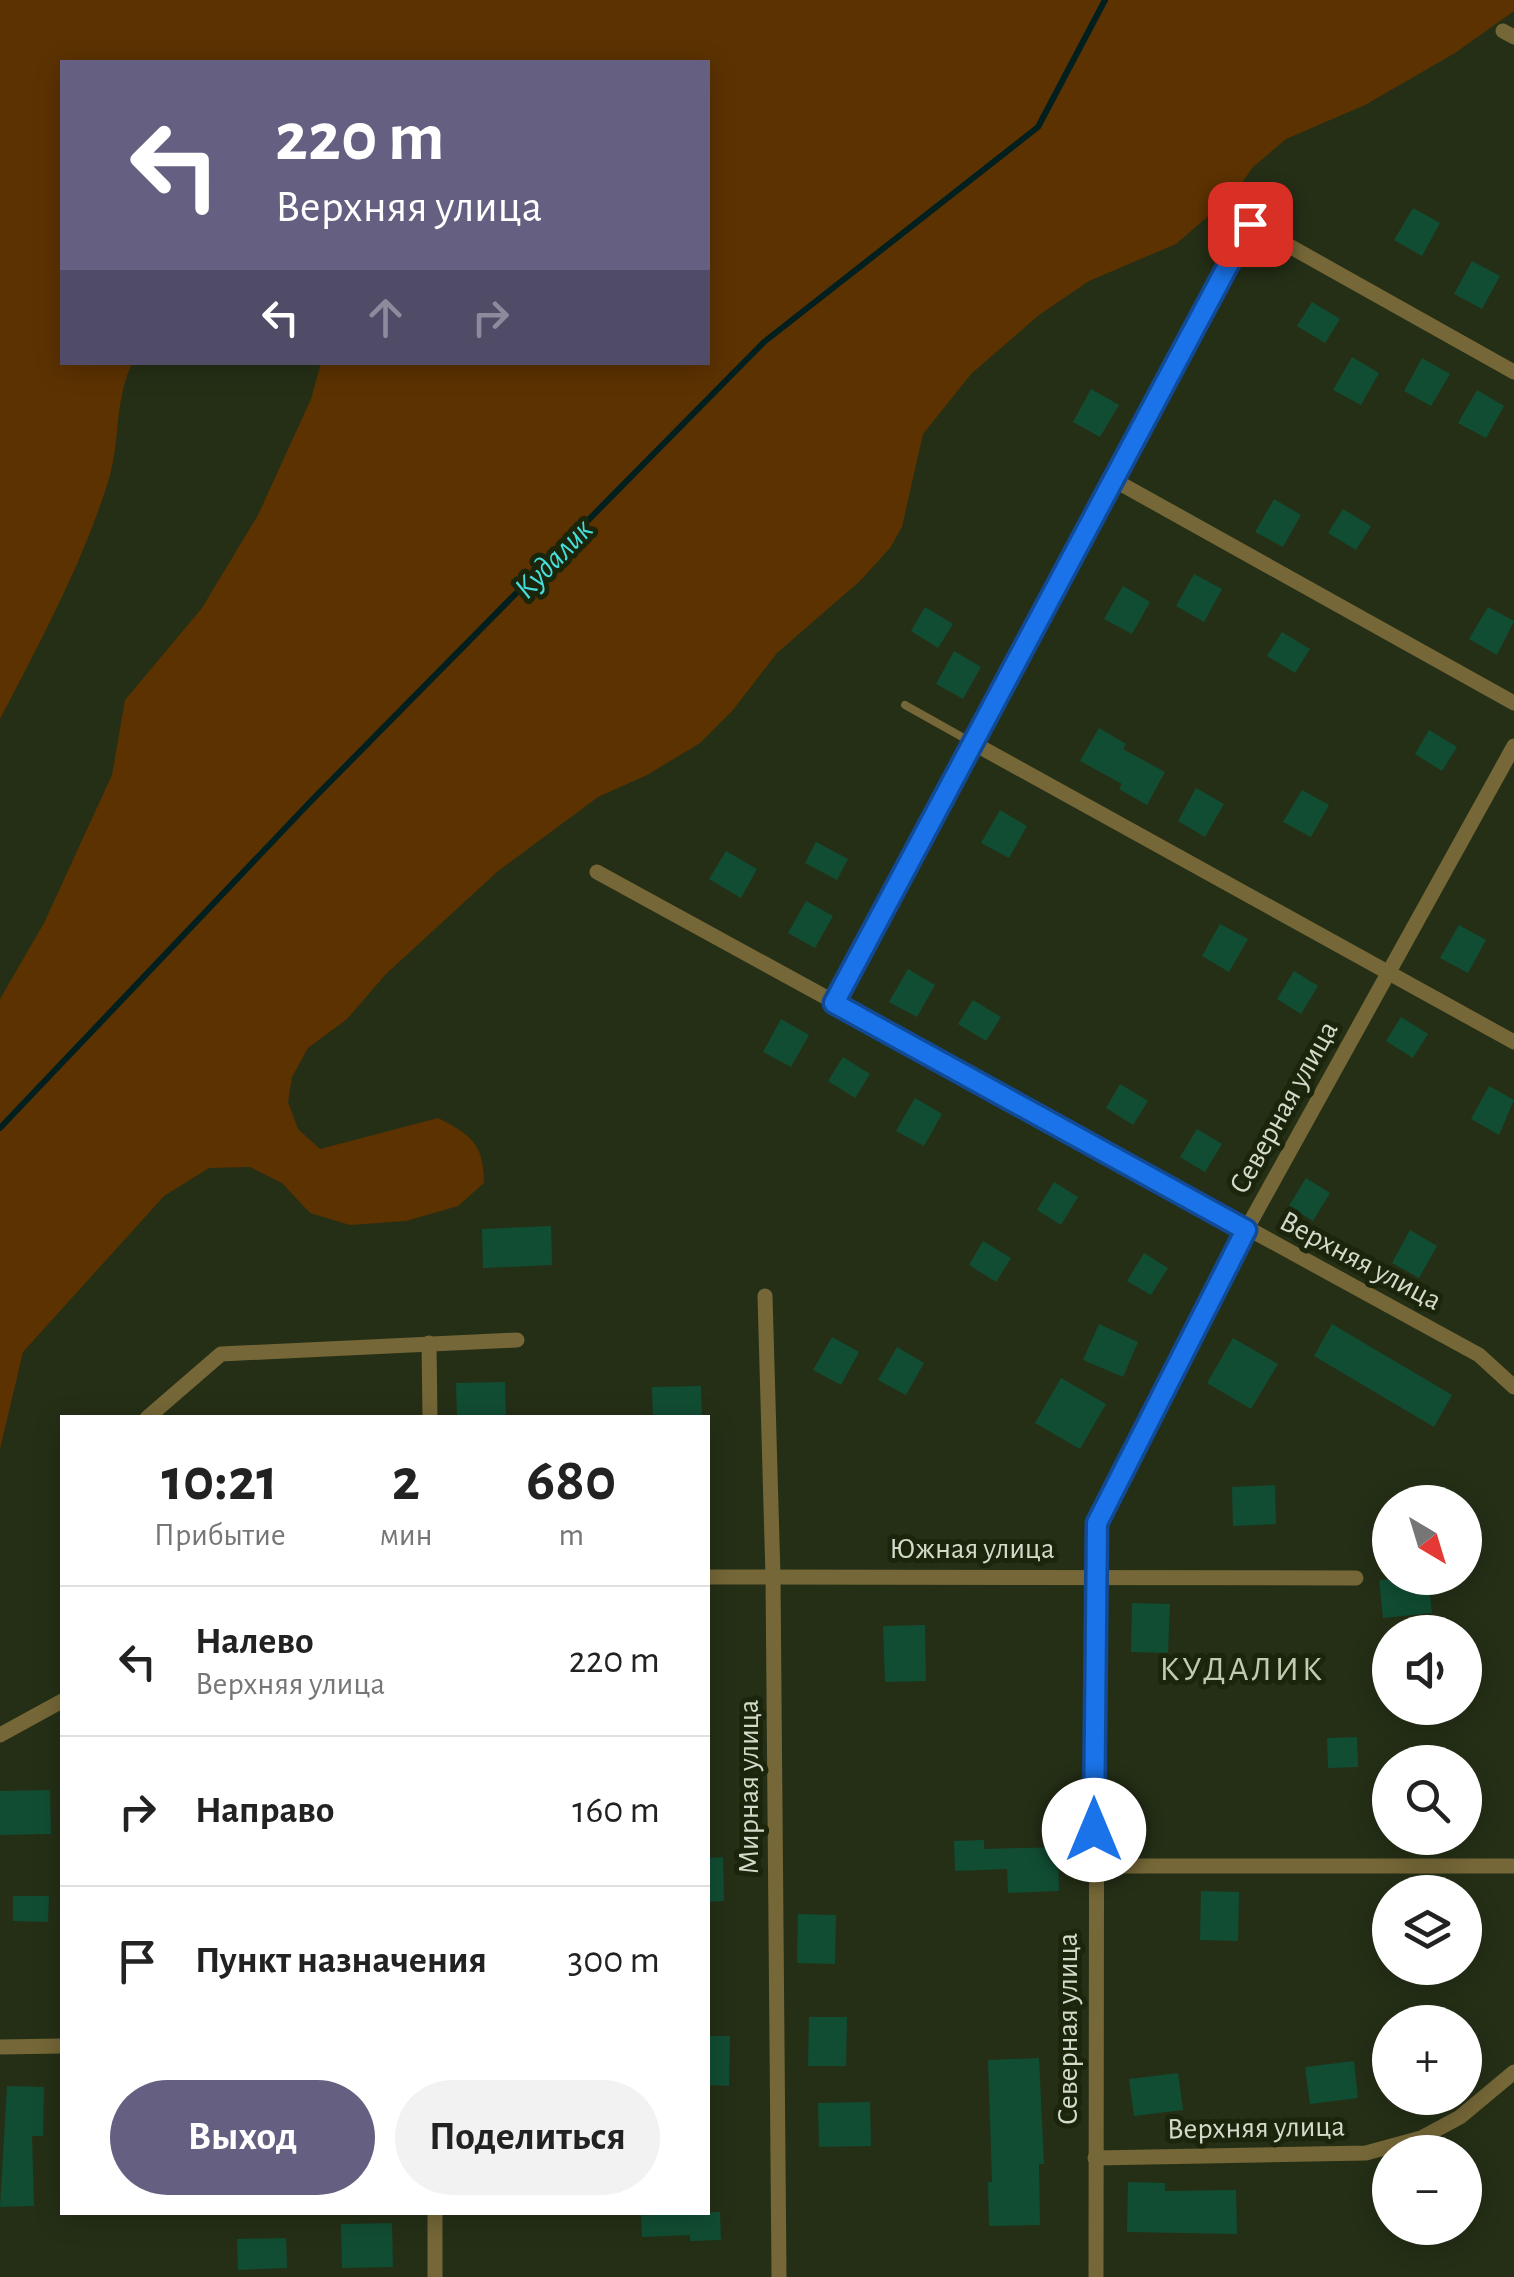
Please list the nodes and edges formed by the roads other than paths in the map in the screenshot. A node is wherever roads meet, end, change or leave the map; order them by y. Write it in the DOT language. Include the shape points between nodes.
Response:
graph roads {
  1 [pos="1514,372"];
  2 [pos="1114,480"];
  3 [pos="1514,703"];
  4 [pos="906,705"];
  5 [pos="973,742"];
  6 [pos="1514,746"];
  7 [pos="598,872"];
  8 [pos="1388,975"];
  9 [pos="834,1003"];
  10 [pos="1514,1042"];
  11 [pos="1246,1230"];
  12 [pos="765,1296"];
  13 [pos="517,1340"];
  14 [pos="429,1343"];
  15 [pos="1514,1387"];
  16 [pos="151,1415"];
  17 [pos="430,1415"];
  18 [pos="1094,1575"];
  19 [pos="774,1576"];
  20 [pos="710,1577"];
  21 [pos="1356,1578"];
  22 [pos="60,1702"];
  23 [pos="0,1735"];
  24 [pos="1094,1866"];
  25 [pos="1514,1866"];
  26 [pos="60,2046"];
  27 [pos="0,2048"];
  28 [pos="1514,2072"];
  29 [pos="1095,2158"];
  30 [pos="434,2215"];
  31 [pos="435,2277"];
  32 [pos="779,2277"];
  33 [pos="1096,2277"];
  1 -- 2 [label="street" via="1250,224"];
  2 -- 3 [label="street"];
  2 -- 5 [label="street"];
  4 -- 5 [label="lane"];
  5 -- 8 [label="street"];
  5 -- 9 [label="street"];
  6 -- 8 [label="street, Северная улица"];
  7 -- 9 [label="street, Верхняя улица"];
  8 -- 10 [label="street"];
  8 -- 11 [label="street, Северная улица"];
  9 -- 11 [label="street, Верхняя улица"];
  11 -- 15 [label="street, Верхняя улица" via="1480,1355"];
  11 -- 18 [label="street, Северная улица" via="1097,1523"];
  12 -- 19 [label="street, Мирная улица"];
  13 -- 14 [label="street"];
  14 -- 16 [label="street" via="222,1354"];
  14 -- 17 [label="street"];
  18 -- 19 [label="street, Южная улица"];
  18 -- 21 [label="street, Южная улица"];
  18 -- 24 [label="street, Северная улица"];
  19 -- 20 [label="street, Южная улица"];
  19 -- 32 [label="street, Мирная улица"];
  22 -- 23 [label="street"];
  24 -- 25 [label="street"];
  24 -- 29 [label="street, Северная улица"];
  26 -- 27 [label="street"];
  28 -- 29 [label="street, Верхняя улица" via="1460,2118 1421,2138 1366,2152"];
  29 -- 33 [label="street, Северная улица"];
  30 -- 31 [label="street"];
}
